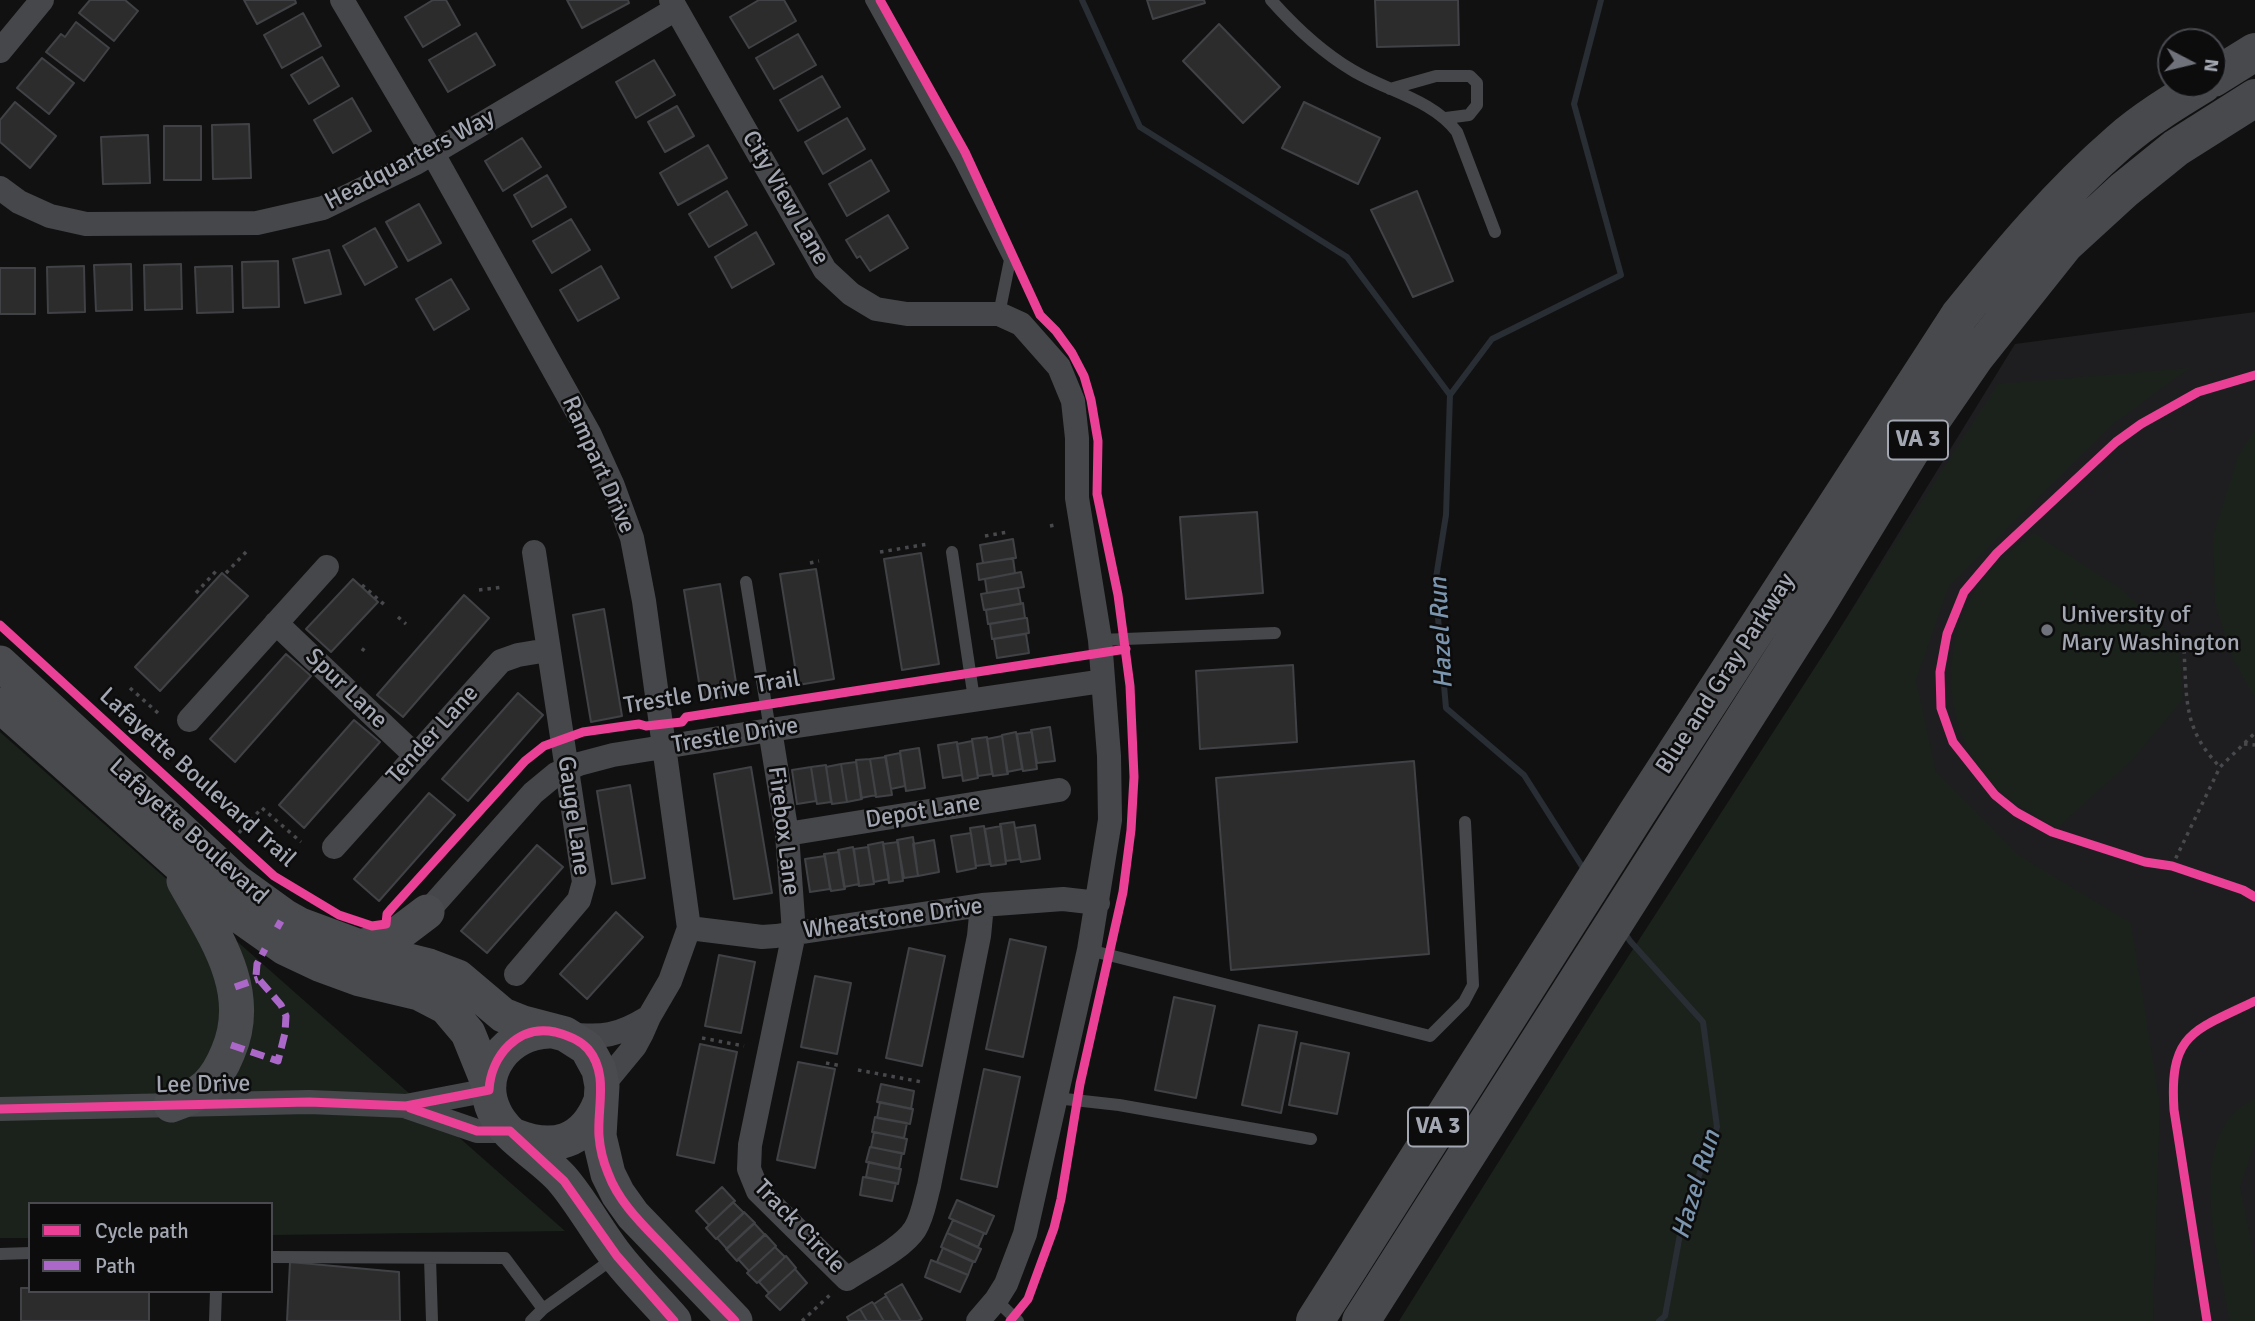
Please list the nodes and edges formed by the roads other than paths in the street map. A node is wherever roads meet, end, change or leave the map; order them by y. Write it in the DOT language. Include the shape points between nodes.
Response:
graph roads {
  1 [pos="42,0"];
  2 [pos="342,0"];
  3 [pos="871,0"];
  4 [pos="1271,0"];
  5 [pos="674,5"];
  6 [pos="0,51"];
  7 [pos="2255,52"];
  8 [pos="2227,69"];
  9 [pos="1390,89"];
  10 [pos="2255,97"];
  11 [pos="2182,98"];
  12 [pos="1446,118"];
  13 [pos="432,152"];
  14 [pos="0,188"];
  15 [pos="1496,232"];
  16 [pos="999,314"];
  17 [pos="534,552"];
  18 [pos="951,552"];
  19 [pos="327,567"];
  20 [pos="746,582"];
  21 [pos="276,623"];
  22 [pos="1275,633"];
  23 [pos="1100,640"];
  24 [pos="548,650"];
  25 [pos="0,663"];
  26 [pos="1103,681"];
  27 [pos="974,699"];
  28 [pos="0,705"];
  29 [pos="189,720"];
  30 [pos="770,730"];
  31 [pos="664,748"];
  32 [pos="416,756"];
  33 [pos="567,769"];
  34 [pos="1059,790"];
  35 [pos="1465,822"];
  36 [pos="787,834"];
  37 [pos="334,847"];
  38 [pos="170,857"];
  39 [pos="1098,903"];
  40 [pos="982,905"];
  41 [pos="427,912"];
  42 [pos="689,928"];
  43 [pos="794,933"];
  44 [pos="358,947"];
  45 [pos="1089,950"];
  46 [pos="444,971"];
  47 [pos="516,974"];
  48 [pos="649,1017"];
  49 [pos="557,1033"];
  50 [pos="489,1088"];
  51 [pos="601,1094"];
  52 [pos="1056,1098"];
  53 [pos="171,1105"];
  54 [pos="407,1107"];
  55 [pos="0,1109"];
  56 [pos="513,1133"];
  57 [pos="1311,1139"];
  58 [pos="0,1254"];
  59 [pos="28,1254"];
  60 [pos="617,1256"];
  61 [pos="273,1257"];
  62 [pos="430,1258"];
  63 [pos="216,1293"];
  64 [pos="996,1300"];
  65 [pos="543,1309"];
  66 [pos="670,1320"];
  67 [pos="215,1321"];
  68 [pos="432,1321"];
  69 [pos="531,1321"];
  70 [pos="735,1321"];
  71 [pos="978,1321"];
  72 [pos="1018,1321"];
  73 [pos="1315,1321"];
  74 [pos="1361,1321"];
  1 -- 6 [label="street"];
  2 -- 13 [label="street, Rampart Drive"];
  3 -- 16 [label="lane" via="1010,260"];
  4 -- 9 [label="lane" via="1321,49"];
  5 -- 13 [label="street, Headquarters Way"];
  5 -- 16 [label="street, City View Lane" via="825,270 876,309 907,314"];
  7 -- 8 [label="highway"];
  9 -- 12 [label="lane"];
  9 -- 12 [label="lane" via="1436,76 1470,76 1477,83 1477,105 1469,115"];
  10 -- 74 [label="highway, Blue and Gray Parkway / VA 3" via="2176,148 2124,190 2066,244 1975,357 1913,447"];
  11 -- 73 [label="highway, Blue and Gray Parkway / VA 3" via="2120,140 2005,258 1959,316"];
  12 -- 15 [label="lane" via="1457,132"];
  13 -- 14 [label="street, Headquarters Way" via="323,208 257,223 86,224 50,216"];
  13 -- 31 [label="street, Rampart Drive" via="589,433 613,486 632,538"];
  16 -- 23 [label="street" via="1021,324 1045,349 1059,367 1073,401 1077,498"];
  17 -- 24 [label="street, Gauge Lane"];
  18 -- 27 [label="lane"];
  19 -- 21 [label="street"];
  20 -- 30 [label="lane"];
  21 -- 29 [label="street"];
  21 -- 32 [label="street, Spur Lane"];
  22 -- 23 [label="lane"];
  23 -- 26 [label="street"];
  24 -- 32 [label="street, Tender Lane" via="501,661"];
  24 -- 33 [label="street, Gauge Lane"];
  25 -- 44 [label="main road, Lafayette Boulevard" via="237,882 300,925"];
  26 -- 27 [label="street, Trestle Drive"];
  26 -- 39 [label="street" via="1110,820"];
  27 -- 30 [label="street, Trestle Drive"];
  28 -- 38 [label="main road, Lafayette Boulevard"];
  30 -- 31 [label="street, Trestle Drive"];
  30 -- 36 [label="street, Firebox Lane"];
  31 -- 33 [label="street, Trestle Drive" via="613,755"];
  31 -- 42 [label="street, Rampart Drive"];
  32 -- 37 [label="street, Tender Lane"];
  33 -- 41 [label="street, Trestle Drive" via="533,793"];
  33 -- 47 [label="street, Gauge Lane" via="583,889 579,901"];
  34 -- 36 [label="street, Depot Lane"];
  35 -- 45 [label="lane" via="1473,985 1464,1002 1430,1036"];
  36 -- 43 [label="street, Firebox Lane"];
  38 -- 50 [label="main road, Lafayette Boulevard" via="227,907 285,948 360,979 419,993 446,1007 468,1033"];
  38 -- 53 [label="main road" via="214,934 237,995 232,1045 215,1078 195,1096"];
  39 -- 40 [label="street, Wheatstone Drive" via="1063,899"];
  39 -- 45 [label="street"];
  40 -- 43 [label="street, Wheatstone Drive"];
  40 -- 43 [label="street, Track Circle" via="920,1217 902,1243 847,1279 758,1191 749,1169 750,1144"];
  41 -- 44 [label="main road" via="390,940"];
  41 -- 46 [label="main road" via="423,928 426,948"];
  42 -- 43 [label="street, Wheatstone Drive" via="762,937"];
  42 -- 48 [label="street, Rampart Drive" via="670,981"];
  44 -- 46 [label="main road, Lafayette Boulevard"];
  45 -- 52 [label="street"];
  46 -- 49 [label="main road, Lafayette Boulevard" via="470,985 503,1015"];
  48 -- 49 [label="street" via="612,1035"];
  48 -- 51 [label="street, Rampart Drive"];
  49 -- 50 [label="main road" via="527,1034 510,1043 493,1067"];
  49 -- 51 [label="main road, Lafayette Boulevard" via="587,1048 599,1070"];
  50 -- 54 [label="street"];
  50 -- 56 [label="main road, Lafayette Boulevard" via="495,1113"];
  51 -- 56 [label="main road" via="589,1123 570,1139 541,1144"];
  51 -- 70 [label="main road, Lafayette Boulevard" via="602,1155 618,1194"];
  52 -- 57 [label="lane"];
  52 -- 64 [label="street" via="1026,1234"];
  53 -- 54 [label="street, Lee Drive" via="309,1102"];
  53 -- 55 [label="street, Lee Drive"];
  54 -- 56 [label="street" via="477,1131"];
  56 -- 60 [label="main road, Lafayette Boulevard" via="564,1181"];
  58 -- 59 [label="lane"];
  60 -- 65 [label="lane"];
  60 -- 66 [label="main road, Lafayette Boulevard"];
  61 -- 62 [label="lane"];
  62 -- 65 [label="lane" via="505,1258"];
  62 -- 68 [label="lane"];
  63 -- 67 [label="lane"];
  64 -- 71 [label="street"];
  64 -- 72 [label="lane"];
  65 -- 69 [label="lane"];
}
